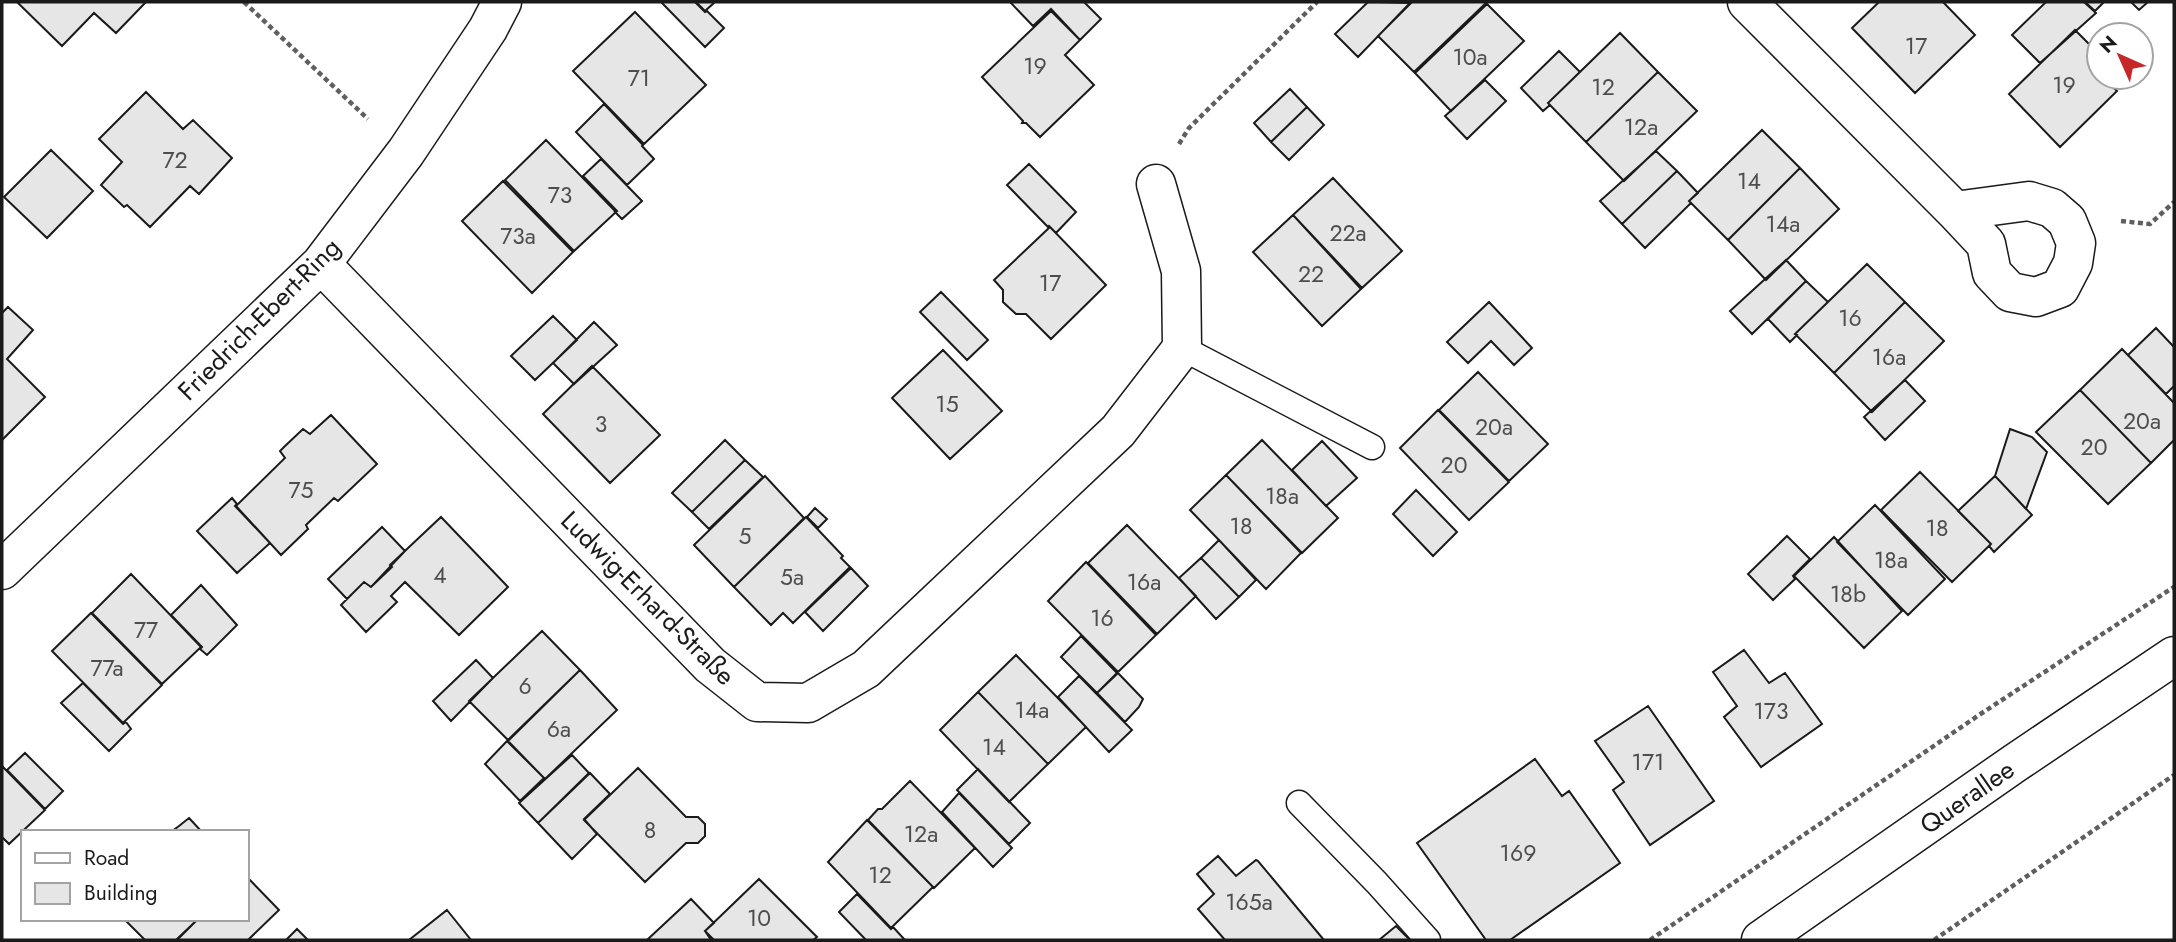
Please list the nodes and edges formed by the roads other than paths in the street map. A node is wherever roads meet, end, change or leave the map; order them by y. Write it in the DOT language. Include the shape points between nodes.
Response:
graph roads {
  1 [pos="502,2"];
  2 [pos="1747,2"];
  3 [pos="1156,184"];
  4 [pos="1955,211"];
  5 [pos="321,264"];
  6 [pos="1182,348"];
  7 [pos="1372,447"];
  8 [pos="2,570"];
  9 [pos="2174,656"];
  10 [pos="1299,803"];
  11 [pos="1428,940"];
  12 [pos="1761,940"];
  1 -- 5 [label="street, Friedrich-Ebert-Ring" via="406,152"];
  2 -- 4 [label="street"];
  3 -- 6 [label="street" via="1181,271"];
  5 -- 6 [label="street, Ludwig-Erhard-Straße" via="710,665 757,702 808,703 866,669 1118,431"];
  5 -- 8 [label="street, Friedrich-Ebert-Ring"];
  6 -- 7 [label="lane"];
  9 -- 12 [label="street, Querallee"];
  10 -- 11 [label="lane"];
}
